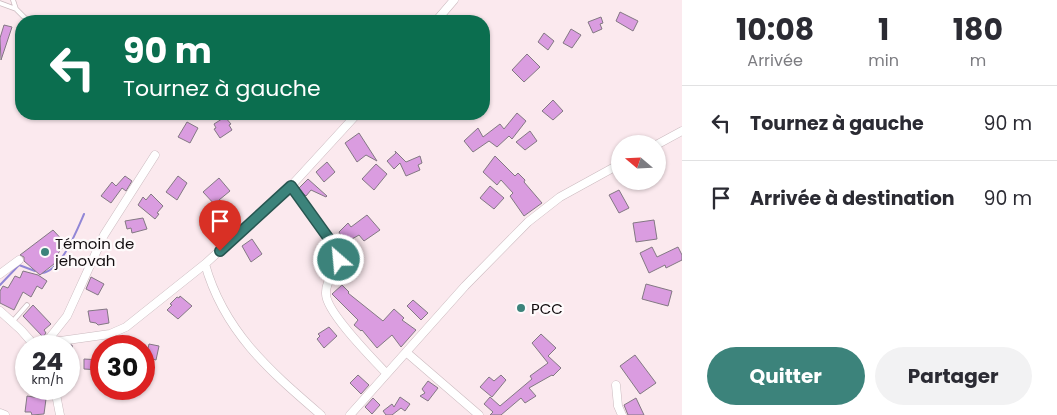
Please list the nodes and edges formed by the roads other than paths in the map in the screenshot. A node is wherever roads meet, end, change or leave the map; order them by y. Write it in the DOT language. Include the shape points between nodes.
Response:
graph roads {
  1 [pos="13,0"];
  2 [pos="454,0"];
  3 [pos="0,3"];
  4 [pos="16,9"];
  5 [pos="22,15"];
  6 [pos="441,15"];
  7 [pos="352,120"];
  8 [pos="682,131"];
  9 [pos="666,140"];
  10 [pos="155,155"];
  11 [pos="611,169"];
  12 [pos="291,186"];
  13 [pos="19,260"];
  14 [pos="205,264"];
  15 [pos="0,274"];
  16 [pos="28,305"];
  17 [pos="0,310"];
  18 [pos="13,321"];
  19 [pos="25,335"];
  20 [pos="52,335"];
  21 [pos="80,339"];
  22 [pos="406,352"];
  23 [pos="386,374"];
  24 [pos="616,385"];
  25 [pos="58,400"];
  26 [pos="0,412"];
  27 [pos="5,415"];
  28 [pos="60,415"];
  29 [pos="321,415"];
  30 [pos="350,415"];
  31 [pos="479,415"];
  32 [pos="622,415"];
  1 -- 4 [label="lane"];
  2 -- 6 [label="street"];
  3 -- 4 [label="lane"];
  4 -- 5 [label="lane"];
  7 -- 12 [label="street"];
  8 -- 9 [label="street"];
  10 -- 20 [label="street" via="104,235 66,316"];
  11 -- 22 [label="street" via="560,197 528,222 464,286"];
  12 -- 14 [label="street"];
  12 -- 23 [label="street" via="337,250 338,266 326,288 329,304 354,339"];
  13 -- 15 [label="street"];
  14 -- 21 [label="street" via="126,327 110,334"];
  14 -- 29 [label="street" via="224,314 255,354"];
  16 -- 18 [label="lane"];
  17 -- 18 [label="street"];
  18 -- 19 [label="street"];
  22 -- 23 [label="street"];
  22 -- 31 [label="street"];
  23 -- 30 [label="street"];
  24 -- 32 [label="street"];
  25 -- 28 [label="street"];
  26 -- 27 [label="street"];
}
